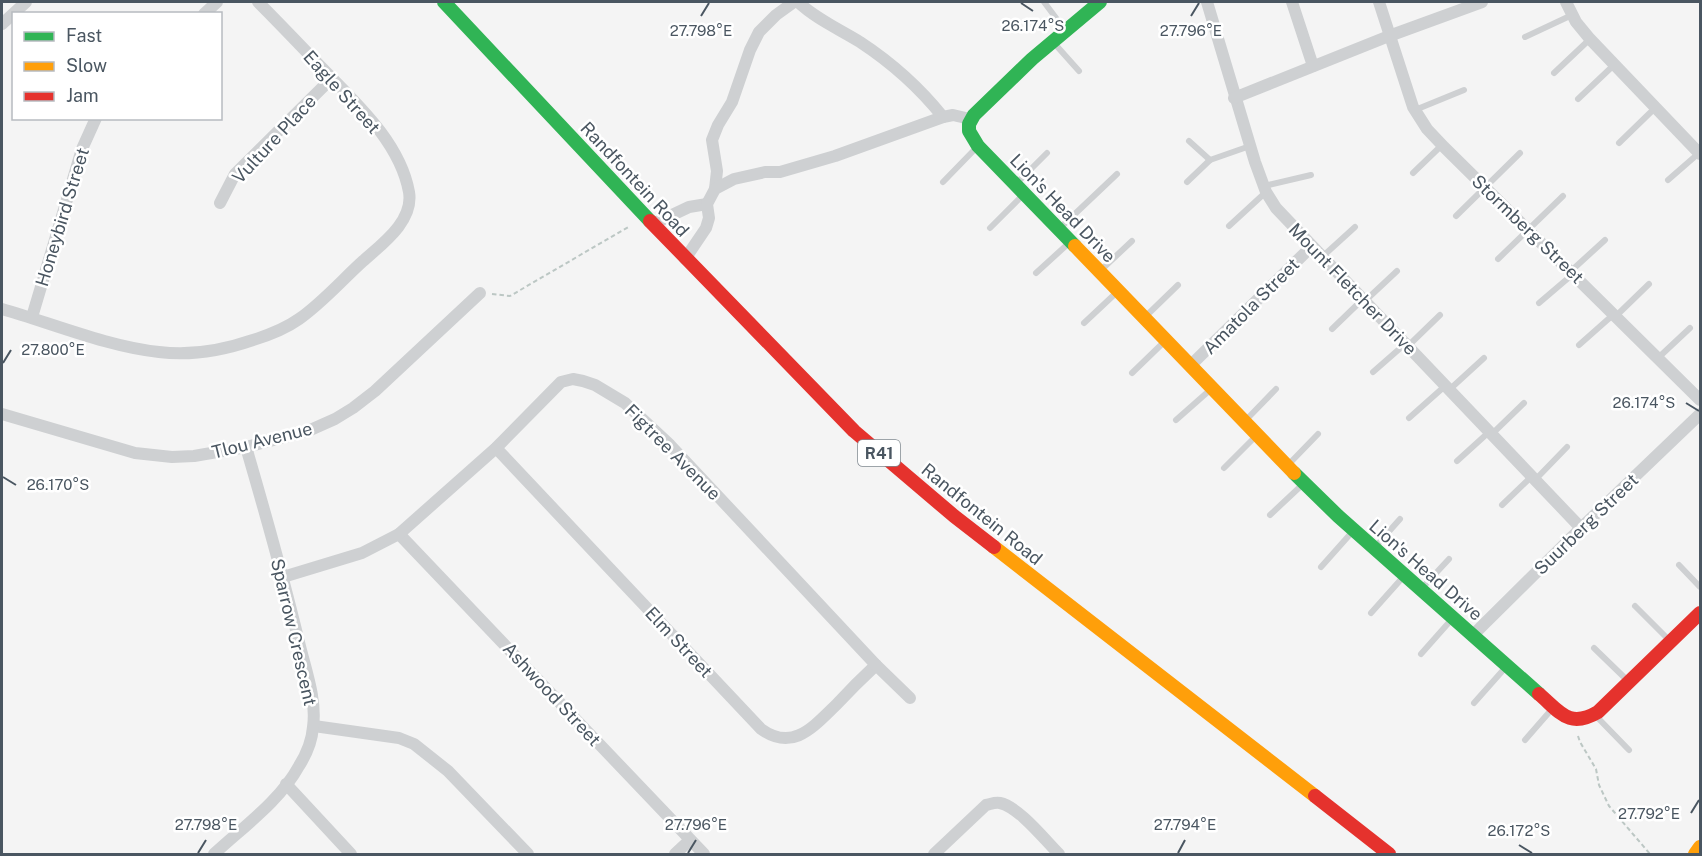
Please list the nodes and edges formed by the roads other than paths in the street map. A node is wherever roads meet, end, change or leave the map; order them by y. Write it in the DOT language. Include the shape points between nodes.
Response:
graph roads {
  1 [pos="258,2"];
  2 [pos="444,2"];
  3 [pos="796,2"];
  4 [pos="1044,2"];
  5 [pos="1207,2"];
  6 [pos="1292,2"];
  7 [pos="1379,2"];
  8 [pos="1482,2"];
  9 [pos="1566,2"];
  10 [pos="1094,3"];
  11 [pos="1572,15"];
  12 [pos="1066,31"];
  13 [pos="1389,36"];
  14 [pos="1525,37"];
  15 [pos="1590,39"];
  16 [pos="1052,42"];
  17 [pos="1615,64"];
  18 [pos="1313,66"];
  19 [pos="1079,71"];
  20 [pos="1554,73"];
  21 [pos="332,78"];
  22 [pos="1464,90"];
  23 [pos="1234,98"];
  24 [pos="1578,99"];
  25 [pos="1656,107"];
  26 [pos="1415,110"];
  27 [pos="943,117"];
  28 [pos="970,119"];
  29 [pos="95,120"];
  30 [pos="1189,141"];
  31 [pos="1619,143"];
  32 [pos="1442,145"];
  33 [pos="978,146"];
  34 [pos="1250,146"];
  35 [pos="1047,153"];
  36 [pos="1520,153"];
  37 [pos="1700,153"];
  38 [pos="1210,159"];
  39 [pos="1413,173"];
  40 [pos="1117,174"];
  41 [pos="1311,175"];
  42 [pos="1668,180"];
  43 [pos="943,182"];
  44 [pos="1187,182"];
  45 [pos="1485,188"];
  46 [pos="715,189"];
  47 [pos="1020,189"];
  48 [pos="1265,189"];
  49 [pos="1563,196"];
  50 [pos="220,203"];
  51 [pos="707,204"];
  52 [pos="1456,216"];
  53 [pos="650,221"];
  54 [pos="1229,226"];
  55 [pos="1355,227"];
  56 [pos="990,228"];
  57 [pos="1059,229"];
  58 [pos="1528,230"];
  59 [pos="1605,240"];
  60 [pos="1132,241"];
  61 [pos="1071,242"];
  62 [pos="1311,247"];
  63 [pos="1322,258"];
  64 [pos="685,259"];
  65 [pos="1498,259"];
  66 [pos="1100,271"];
  67 [pos="1397,271"];
  68 [pos="1572,272"];
  69 [pos="1036,273"];
  70 [pos="1648,284"];
  71 [pos="1178,285"];
  72 [pos="1118,290"];
  73 [pos="480,293"];
  74 [pos="1363,301"];
  75 [pos="1539,303"];
  76 [pos="2,309"];
  77 [pos="1440,315"];
  78 [pos="1615,315"];
  79 [pos="32,317"];
  80 [pos="1144,317"];
  81 [pos="1084,323"];
  82 [pos="1690,328"];
  83 [pos="1332,329"];
  84 [pos="1167,340"];
  85 [pos="1580,345"];
  86 [pos="1406,346"];
  87 [pos="1484,358"];
  88 [pos="1658,358"];
  89 [pos="1191,365"];
  90 [pos="1373,372"];
  91 [pos="1132,373"];
  92 [pos="1212,387"];
  93 [pos="1447,388"];
  94 [pos="1276,389"];
  95 [pos="1701,400"];
  96 [pos="1524,403"];
  97 [pos="2,414"];
  98 [pos="1701,414"];
  99 [pos="1410,418"];
  100 [pos="1176,420"];
  101 [pos="1244,421"];
  102 [pos="1490,433"];
  103 [pos="1318,434"];
  104 [pos="1258,435"];
  105 [pos="246,447"];
  106 [pos="1567,447"];
  107 [pos="496,448"];
  108 [pos="1457,461"];
  109 [pos="1287,466"];
  110 [pos="1224,468"];
  111 [pos="1533,478"];
  112 [pos="1304,483"];
  113 [pos="1502,505"];
  114 [pos="1270,515"];
  115 [pos="1400,519"];
  116 [pos="1581,528"];
  117 [pos="1353,530"];
  118 [pos="399,534"];
  119 [pos="1374,549"];
  120 [pos="1449,559"];
  121 [pos="1679,565"];
  122 [pos="1321,567"];
  123 [pos="1404,575"];
  124 [pos="283,577"];
  125 [pos="1701,587"];
  126 [pos="1421,590"];
  127 [pos="1635,606"];
  128 [pos="1371,613"];
  129 [pos="1701,613"];
  130 [pos="1453,618"];
  131 [pos="1473,635"];
  132 [pos="1671,642"];
  133 [pos="1594,648"];
  134 [pos="1421,654"];
  135 [pos="876,665"];
  136 [pos="1507,665"];
  137 [pos="1629,682"];
  138 [pos="910,698"];
  139 [pos="1474,703"];
  140 [pos="1554,707"];
  141 [pos="1594,714"];
  142 [pos="314,726"];
  143 [pos="1525,740"];
  144 [pos="1629,750"];
  145 [pos="286,784"];
  146 [pos="690,840"];
  147 [pos="1701,847"];
  148 [pos="214,855"];
  149 [pos="351,855"];
  150 [pos="528,855"];
  151 [pos="675,855"];
  152 [pos="704,855"];
  153 [pos="934,855"];
  154 [pos="1059,855"];
  155 [pos="1389,855"];
  156 [pos="1695,855"];
  1 -- 21 [label="street, Eagle Street"];
  2 -- 53 [label="main road, Randfontein Road / R41"];
  3 -- 27 [label="street" via="903,74"];
  3 -- 46 [label="street" via="759,32 750,50 732,102 712,140 717,171"];
  4 -- 12 [label="lane"];
  5 -- 23 [label="street, Mount Fletcher Drive"];
  6 -- 18 [label="street"];
  7 -- 13 [label="street, Stormberg Street"];
  8 -- 13 [label="street"];
  9 -- 11 [label="street"];
  10 -- 12 [label="main road"];
  11 -- 14 [label="lane"];
  11 -- 15 [label="street"];
  12 -- 16 [label="main road"];
  13 -- 18 [label="street"];
  13 -- 26 [label="street, Stormberg Street"];
  15 -- 17 [label="street"];
  15 -- 20 [label="lane"];
  16 -- 19 [label="lane"];
  16 -- 28 [label="main road"];
  17 -- 24 [label="lane"];
  17 -- 25 [label="street"];
  18 -- 23 [label="street"];
  21 -- 50 [label="street, Vulture Place" via="235,174"];
  21 -- 79 [label="street, Eagle Street" via="389,147 409,193 405,217 395,230 317,304 282,329 241,344 188,353 160,353"];
  22 -- 26 [label="lane"];
  23 -- 34 [label="street, Mount Fletcher Drive"];
  25 -- 31 [label="lane"];
  25 -- 37 [label="street"];
  26 -- 32 [label="street, Stormberg Street"];
  27 -- 28 [label="street"];
  27 -- 46 [label="street" via="835,156 780,172 734,179"];
  28 -- 33 [label="main road, Lion's Head Drive" via="969,135"];
  29 -- 79 [label="street, Honeybird Street" via="82,149"];
  30 -- 38 [label="lane"];
  32 -- 39 [label="lane"];
  32 -- 45 [label="street, Stormberg Street"];
  33 -- 43 [label="lane"];
  33 -- 47 [label="main road, Lion's Head Drive"];
  34 -- 38 [label="lane"];
  34 -- 48 [label="street, Mount Fletcher Drive"];
  35 -- 47 [label="lane"];
  36 -- 45 [label="lane"];
  37 -- 42 [label="lane"];
  38 -- 44 [label="lane"];
  40 -- 57 [label="lane"];
  41 -- 48 [label="lane"];
  45 -- 52 [label="lane"];
  45 -- 58 [label="street, Stormberg Street"];
  46 -- 51 [label="street"];
  47 -- 56 [label="lane"];
  47 -- 57 [label="main road, Lion's Head Drive"];
  48 -- 54 [label="lane"];
  48 -- 62 [label="street, Mount Fletcher Drive" via="1276,208"];
  49 -- 58 [label="lane"];
  51 -- 53 [label="street"];
  51 -- 64 [label="street" via="706,228"];
  53 -- 64 [label="main road, Randfontein Road / R41"];
  55 -- 63 [label="lane"];
  57 -- 61 [label="main road, Lion's Head Drive"];
  58 -- 65 [label="lane"];
  58 -- 68 [label="street, Stormberg Street"];
  59 -- 68 [label="lane"];
  60 -- 66 [label="lane"];
  61 -- 66 [label="main road, Lion's Head Drive"];
  61 -- 69 [label="lane"];
  62 -- 63 [label="street, Mount Fletcher Drive"];
  62 -- 89 [label="street, Amatola Street"];
  63 -- 74 [label="street, Mount Fletcher Drive"];
  64 -- 155 [label="main road, Randfontein Road / R41" via="854,431 926,494"];
  66 -- 72 [label="main road, Lion's Head Drive"];
  67 -- 74 [label="lane"];
  68 -- 75 [label="lane"];
  68 -- 78 [label="street, Stormberg Street"];
  70 -- 78 [label="lane"];
  71 -- 80 [label="lane"];
  72 -- 80 [label="main road, Lion's Head Drive"];
  72 -- 81 [label="lane"];
  73 -- 105 [label="street, Tlou Avenue" via="353,408 308,431"];
  74 -- 83 [label="lane"];
  74 -- 86 [label="street, Mount Fletcher Drive"];
  76 -- 79 [label="street"];
  77 -- 86 [label="lane"];
  78 -- 85 [label="lane"];
  78 -- 88 [label="street, Stormberg Street"];
  80 -- 84 [label="main road, Lion's Head Drive"];
  82 -- 88 [label="lane"];
  84 -- 89 [label="main road, Lion's Head Drive"];
  84 -- 91 [label="lane"];
  86 -- 90 [label="lane"];
  86 -- 93 [label="street, Mount Fletcher Drive"];
  87 -- 93 [label="lane"];
  88 -- 95 [label="street, Stormberg Street"];
  89 -- 92 [label="main road, Lion's Head Drive"];
  92 -- 100 [label="lane"];
  92 -- 101 [label="main road, Lion's Head Drive"];
  93 -- 99 [label="lane"];
  93 -- 102 [label="street, Mount Fletcher Drive"];
  94 -- 101 [label="lane"];
  96 -- 102 [label="lane"];
  97 -- 105 [label="street, Tlou Avenue" via="135,453 194,456"];
  98 -- 116 [label="street, Suurberg Street"];
  101 -- 104 [label="main road, Lion's Head Drive"];
  102 -- 108 [label="lane"];
  102 -- 111 [label="street, Mount Fletcher Drive"];
  103 -- 109 [label="lane"];
  104 -- 109 [label="main road, Lion's Head Drive"];
  104 -- 110 [label="lane"];
  105 -- 124 [label="street, Sparrow Crescent"];
  106 -- 111 [label="lane"];
  107 -- 118 [label="street, Figtree Avenue"];
  107 -- 135 [label="street, Figtree Avenue" via="561,382 583,381 610,392 670,445"];
  107 -- 135 [label="street, Elm Street" via="772,737 789,739 810,730"];
  109 -- 112 [label="main road, Lion's Head Drive"];
  111 -- 113 [label="lane"];
  111 -- 116 [label="street, Mount Fletcher Drive"];
  112 -- 114 [label="lane"];
  112 -- 117 [label="main road, Lion's Head Drive"];
  115 -- 119 [label="lane"];
  116 -- 131 [label="street, Suurberg Street"];
  117 -- 119 [label="main road, Lion's Head Drive"];
  117 -- 122 [label="lane"];
  118 -- 124 [label="street, Figtree Avenue" via="362,553"];
  118 -- 146 [label="street, Ashwood Street"];
  119 -- 123 [label="main road, Lion's Head Drive"];
  120 -- 126 [label="lane"];
  121 -- 125 [label="lane"];
  123 -- 126 [label="main road, Lion's Head Drive"];
  123 -- 128 [label="lane"];
  124 -- 142 [label="street, Sparrow Crescent" via="313,701"];
  126 -- 130 [label="main road, Lion's Head Drive"];
  127 -- 132 [label="lane"];
  129 -- 132 [label="main road"];
  130 -- 131 [label="main road, Lion's Head Drive"];
  130 -- 134 [label="lane"];
  131 -- 136 [label="main road, Lion's Head Drive"];
  132 -- 137 [label="main road"];
  133 -- 137 [label="lane"];
  135 -- 138 [label="street, Figtree Avenue"];
  136 -- 139 [label="lane"];
  136 -- 140 [label="main road, Lion's Head Drive"];
  137 -- 141 [label="main road"];
  140 -- 141 [label="main road, Lion's Head Drive" via="1575,721"];
  140 -- 143 [label="lane"];
  141 -- 144 [label="lane"];
  142 -- 145 [label="street, Sparrow Crescent" via="300,765"];
  142 -- 150 [label="street" via="399,738 414,744 448,771"];
  145 -- 148 [label="street, Sparrow Crescent"];
  145 -- 149 [label="street"];
  146 -- 151 [label="street"];
  146 -- 152 [label="street, Ashwood Street"];
  147 -- 156 [label="main road"];
  153 -- 154 [label="street" via="986,805 994,802 1017,812"];
}
